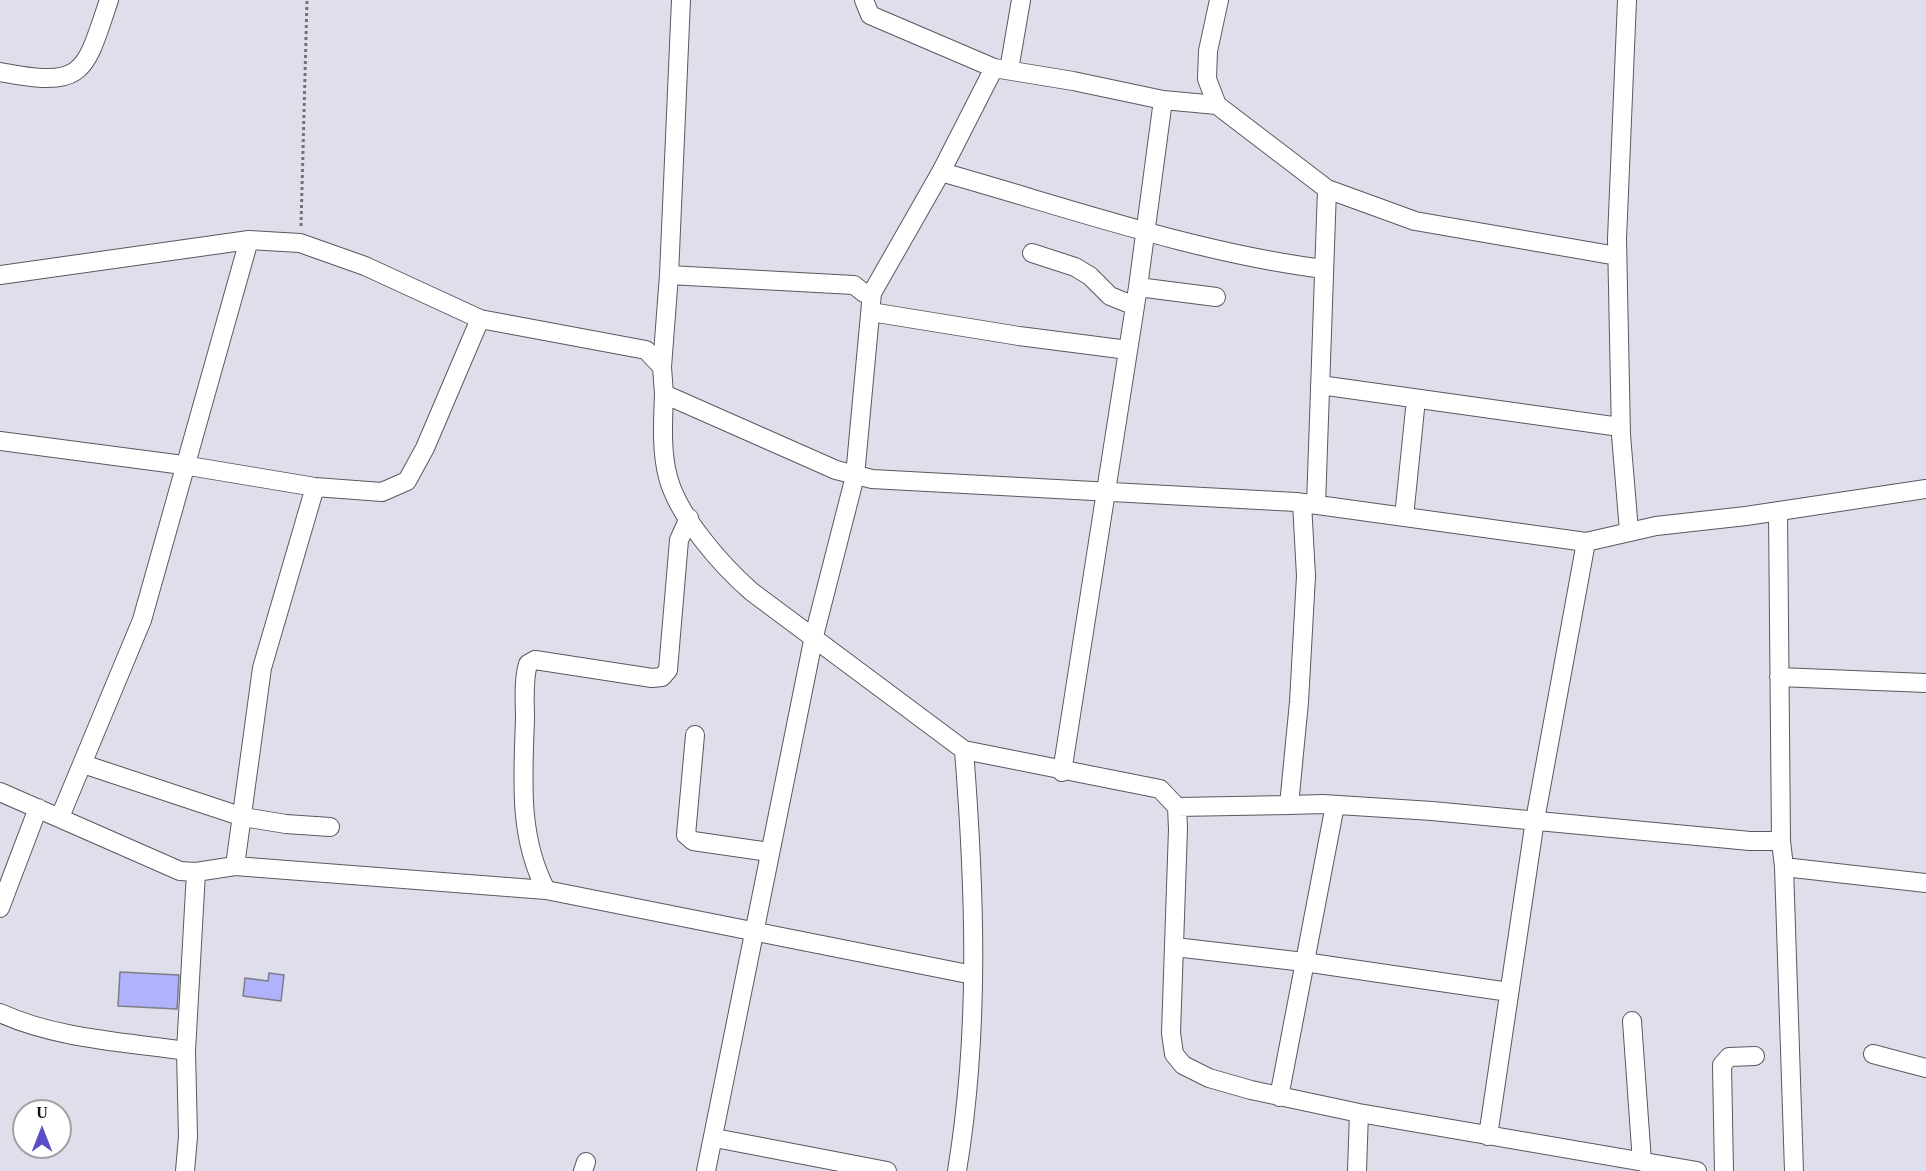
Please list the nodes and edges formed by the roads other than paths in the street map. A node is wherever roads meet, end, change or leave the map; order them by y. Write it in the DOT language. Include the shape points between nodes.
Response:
graph roads {
  1 [pos="109,0"];
  2 [pos="681,0"];
  3 [pos="864,0"];
  4 [pos="1021,0"];
  5 [pos="1219,0"];
  6 [pos="1627,0"];
  7 [pos="1002,69"];
  8 [pos="0,72"];
  9 [pos="1163,100"];
  10 [pos="1217,105"];
  11 [pos="941,172"];
  12 [pos="1327,189"];
  13 [pos="1146,230"];
  14 [pos="249,240"];
  15 [pos="1032,253"];
  16 [pos="1617,256"];
  17 [pos="1324,269"];
  18 [pos="0,274"];
  19 [pos="669,275"];
  20 [pos="1138,287"];
  21 [pos="872,293"];
  22 [pos="1216,297"];
  23 [pos="1135,306"];
  24 [pos="871,312"];
  25 [pos="480,319"];
  26 [pos="664,339"];
  27 [pos="646,350"];
  28 [pos="1128,350"];
  29 [pos="662,367"];
  30 [pos="1320,385"];
  31 [pos="664,394"];
  32 [pos="1415,409"];
  33 [pos="1620,427"];
  34 [pos="0,441"];
  35 [pos="183,465"];
  36 [pos="855,476"];
  37 [pos="315,487"];
  38 [pos="1926,489"];
  39 [pos="1106,491"];
  40 [pos="1309,504"];
  41 [pos="1778,511"];
  42 [pos="1404,517"];
  43 [pos="689,518"];
  44 [pos="1629,531"];
  45 [pos="1586,542"];
  46 [pos="814,636"];
  47 [pos="1779,677"];
  48 [pos="1926,683"];
  49 [pos="695,735"];
  50 [pos="964,750"];
  51 [pos="83,764"];
  52 [pos="1062,771"];
  53 [pos="0,792"];
  54 [pos="1335,804"];
  55 [pos="1289,805"];
  56 [pos="1177,807"];
  57 [pos="38,808"];
  58 [pos="60,817"];
  59 [pos="243,817"];
  60 [pos="1535,820"];
  61 [pos="330,827"];
  62 [pos="1781,841"];
  63 [pos="769,852"];
  64 [pos="235,866"];
  65 [pos="1784,867"];
  66 [pos="196,872"];
  67 [pos="1926,883"];
  68 [pos="546,890"];
  69 [pos="0,908"];
  70 [pos="754,930"];
  71 [pos="1175,947"];
  72 [pos="1304,962"];
  73 [pos="973,975"];
  74 [pos="1509,992"];
  75 [pos="0,1013"];
  76 [pos="1632,1021"];
  77 [pos="186,1051"];
  78 [pos="1873,1054"];
  79 [pos="1755,1056"];
  80 [pos="1926,1068"];
  81 [pos="1279,1097"];
  82 [pos="1359,1113"];
  83 [pos="1488,1136"];
  84 [pos="715,1138"];
  85 [pos="1642,1162"];
  86 [pos="185,1171"];
  87 [pos="706,1171"];
  88 [pos="887,1171"];
  89 [pos="957,1171"];
  90 [pos="1357,1171"];
  91 [pos="1697,1171"];
  92 [pos="1724,1171"];
  93 [pos="1794,1171"];
  1 -- 8 [label="street" via="90,57 78,70 46,80"];
  2 -- 19 [label="street"];
  3 -- 7 [label="street" via="870,15"];
  4 -- 7 [label="street"];
  5 -- 10 [label="street" via="1208,51 1207,79"];
  6 -- 16 [label="street"];
  7 -- 9 [label="street"];
  7 -- 11 [label="street"];
  9 -- 10 [label="street"];
  9 -- 13 [label="street"];
  10 -- 12 [label="street"];
  11 -- 13 [label="street"];
  11 -- 21 [label="street"];
  12 -- 16 [label="street" via="1415,221"];
  12 -- 17 [label="street"];
  13 -- 17 [label="street" via="1280,263"];
  13 -- 20 [label="street"];
  14 -- 18 [label="street"];
  14 -- 25 [label="street" via="300,243 365,266"];
  14 -- 35 [label="street"];
  15 -- 23 [label="street" via="1075,267 1110,296"];
  16 -- 33 [label="street"];
  17 -- 30 [label="street"];
  19 -- 21 [label="street" via="854,285 864,293"];
  19 -- 26 [label="street"];
  20 -- 22 [label="street"];
  20 -- 23 [label="street"];
  21 -- 24 [label="street"];
  23 -- 28 [label="street"];
  24 -- 28 [label="street"];
  24 -- 36 [label="street"];
  25 -- 27 [label="street"];
  25 -- 37 [label="street" via="407,481 382,492"];
  26 -- 27 [label="street" via="660,345"];
  26 -- 29 [label="street"];
  27 -- 29 [label="street"];
  28 -- 39 [label="street"];
  29 -- 31 [label="street"];
  30 -- 33 [label="street"];
  30 -- 40 [label="street"];
  31 -- 36 [label="street"];
  31 -- 43 [label="street" via="668,477"];
  32 -- 42 [label="street"];
  33 -- 44 [label="street"];
  34 -- 35 [label="street"];
  35 -- 37 [label="street"];
  35 -- 51 [label="street" via="142,620"];
  36 -- 39 [label="street"];
  36 -- 46 [label="street"];
  37 -- 59 [label="street" via="262,668"];
  38 -- 41 [label="street"];
  39 -- 40 [label="street"];
  39 -- 52 [label="street"];
  40 -- 42 [label="street"];
  40 -- 55 [label="street" via="1299,702"];
  41 -- 44 [label="street"];
  41 -- 47 [label="street"];
  42 -- 45 [label="street"];
  43 -- 46 [label="street" via="735,578"];
  43 -- 68 [label="street" via="679,540 668,670 662,677 535,660 528,664 524,821 530,853"];
  44 -- 45 [label="street"];
  45 -- 60 [label="street"];
  46 -- 50 [label="street"];
  46 -- 63 [label="street"];
  47 -- 48 [label="street"];
  47 -- 62 [label="street"];
  49 -- 63 [label="street" via="686,835 693,841"];
  50 -- 52 [label="street"];
  50 -- 73 [label="street" via="972,850"];
  51 -- 58 [label="street"];
  51 -- 59 [label="street"];
  52 -- 56 [label="street" via="1160,789"];
  53 -- 57 [label="street"];
  54 -- 55 [label="street"];
  54 -- 60 [label="street"];
  54 -- 72 [label="street"];
  55 -- 56 [label="street"];
  56 -- 71 [label="street"];
  57 -- 58 [label="street"];
  57 -- 69 [label="street"];
  58 -- 66 [label="street" via="180,871"];
  59 -- 61 [label="street"];
  59 -- 64 [label="street"];
  60 -- 62 [label="street"];
  60 -- 74 [label="street"];
  62 -- 65 [label="street"];
  63 -- 70 [label="street"];
  64 -- 66 [label="street"];
  64 -- 68 [label="street"];
  65 -- 67 [label="street"];
  65 -- 93 [label="street"];
  66 -- 77 [label="street"];
  68 -- 70 [label="street"];
  70 -- 73 [label="street"];
  70 -- 84 [label="street"];
  71 -- 72 [label="street"];
  71 -- 81 [label="street" via="1171,1034 1177,1059 1209,1078"];
  72 -- 74 [label="street"];
  72 -- 81 [label="street"];
  73 -- 89 [label="street" via="966,1114"];
  74 -- 83 [label="street"];
  75 -- 77 [label="street" via="56,1031"];
  76 -- 85 [label="street"];
  77 -- 86 [label="street"];
  78 -- 80 [label="street"];
  79 -- 92 [label="street" via="1729,1057 1722,1065"];
  81 -- 82 [label="street"];
  82 -- 83 [label="street"];
  82 -- 90 [label="street"];
  83 -- 85 [label="street"];
  84 -- 87 [label="street"];
  84 -- 88 [label="street"];
  85 -- 91 [label="street"];
}
